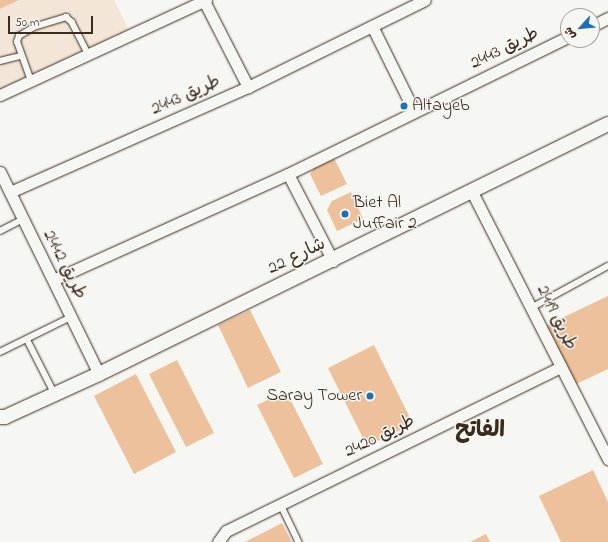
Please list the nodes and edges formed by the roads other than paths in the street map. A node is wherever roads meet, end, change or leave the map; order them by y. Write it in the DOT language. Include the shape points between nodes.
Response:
graph roads {
  1 [pos="425,0"];
  2 [pos="205,1"];
  3 [pos="372,26"];
  4 [pos="560,41"];
  5 [pos="88,53"];
  6 [pos="20,56"];
  7 [pos="0,61"];
  8 [pos="31,81"];
  9 [pos="248,87"];
  10 [pos="0,95"];
  11 [pos="414,111"];
  12 [pos="608,124"];
  13 [pos="0,172"];
  14 [pos="288,174"];
  15 [pos="10,192"];
  16 [pos="472,192"];
  17 [pos="22,220"];
  18 [pos="0,231"];
  19 [pos="333,261"];
  20 [pos="608,266"];
  21 [pos="55,278"];
  22 [pos="533,307"];
  23 [pos="71,317"];
  24 [pos="27,339"];
  25 [pos="0,352"];
  26 [pos="561,367"];
  27 [pos="99,374"];
  28 [pos="55,395"];
  29 [pos="2,418"];
  30 [pos="608,460"];
  31 [pos="281,505"];
  32 [pos="218,542"];
  33 [pos="299,542"];
  1 -- 3 [label="street, طريق 2443"];
  2 -- 5 [label="street"];
  2 -- 9 [label="street"];
  3 -- 9 [label="street, طريق 2443"];
  3 -- 11 [label="street"];
  4 -- 11 [label="street, طريق 2443"];
  5 -- 6 [label="lane" via="72,22 62,16 19,36 17,42"];
  5 -- 8 [label="street"];
  6 -- 7 [label="lane"];
  6 -- 8 [label="lane"];
  8 -- 10 [label="street"];
  9 -- 15 [label="street, طريق 2443"];
  11 -- 14 [label="street, طريق 2443"];
  12 -- 16 [label="street, شارع 22"];
  13 -- 15 [label="street, طريق 2442"];
  14 -- 19 [label="street"];
  14 -- 21 [label="street, طريق 2443"];
  15 -- 17 [label="street, طريق 2442"];
  16 -- 19 [label="street, شارع 22"];
  16 -- 22 [label="street, طريق 2419"];
  17 -- 18 [label="lane"];
  17 -- 21 [label="street, طريق 2442"];
  19 -- 27 [label="street, شارع 22"];
  20 -- 22 [label="lane"];
  21 -- 23 [label="street, طريق 2442"];
  22 -- 26 [label="street, طريق 2419" via="550,338"];
  23 -- 24 [label="lane"];
  23 -- 27 [label="street, طريق 2442"];
  24 -- 25 [label="lane"];
  24 -- 28 [label="lane"];
  26 -- 30 [label="street, طريق 2419" via="569,376"];
  26 -- 31 [label="street, طريق 2420"];
  27 -- 28 [label="street, شارع 22"];
  28 -- 29 [label="street, شارع 22"];
  31 -- 32 [label="street, طريق 2420" via="226,531"];
  31 -- 33 [label="lane"];
}
